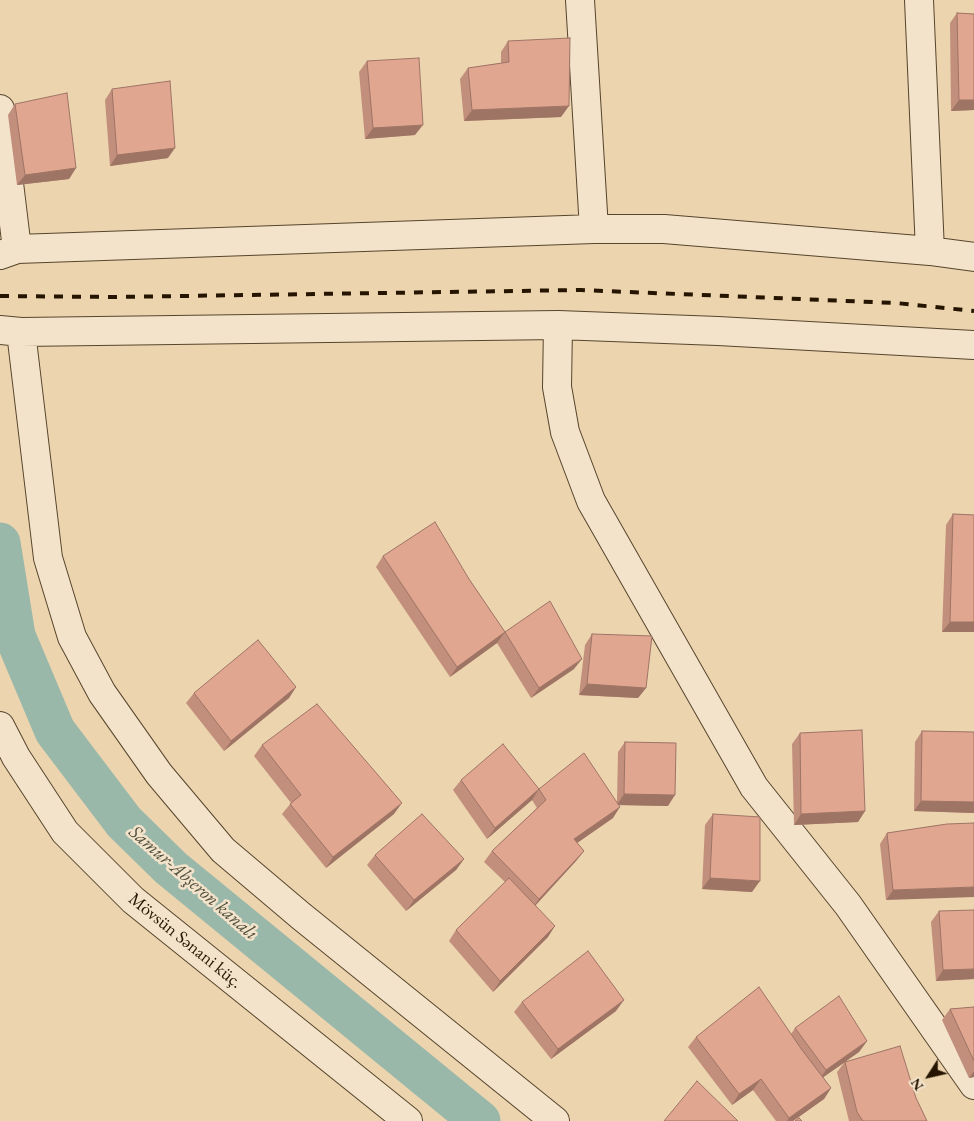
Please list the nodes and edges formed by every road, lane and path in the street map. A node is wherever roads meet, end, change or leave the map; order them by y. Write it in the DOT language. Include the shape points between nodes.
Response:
graph roads {
  1 [pos="580,0"];
  2 [pos="919,0"];
  3 [pos="0,109"];
  4 [pos="594,229"];
  5 [pos="930,251"];
  6 [pos="8,252"];
  7 [pos="974,257"];
  8 [pos="558,325"];
  9 [pos="11,331"];
  10 [pos="974,345"];
  11 [pos="0,726"];
  12 [pos="974,1085"];
  13 [pos="408,1121"];
  14 [pos="555,1121"];
  1 -- 4 [label="street"];
  2 -- 5 [label="street"];
  3 -- 6 [label="street"];
  4 -- 5 [label="street" via="664,230"];
  4 -- 6 [label="street"];
  5 -- 7 [label="street"];
  8 -- 9 [label="street"];
  8 -- 10 [label="street"];
  8 -- 12 [label="street" via="557,387 565,432 591,501 754,787 848,905"];
  9 -- 14 [label="street" via="48,558 72,637 102,693 159,774 223,850"];
  11 -- 13 [label="street, Mövsün Sənani küç." via="16,757 65,832 132,900"];
}
